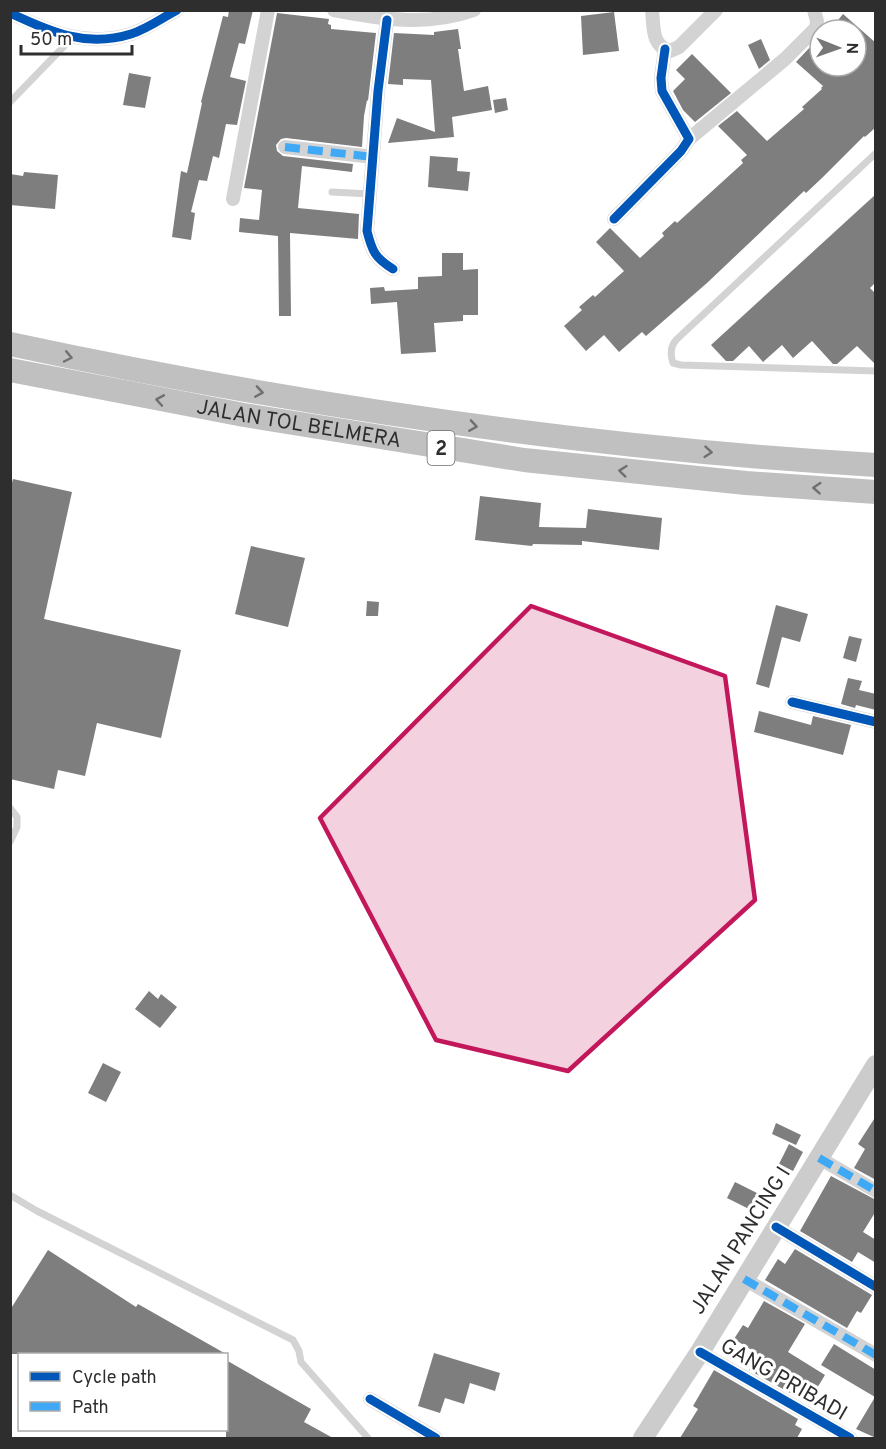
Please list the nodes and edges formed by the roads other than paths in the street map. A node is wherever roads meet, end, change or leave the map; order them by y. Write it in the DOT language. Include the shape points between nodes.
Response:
graph roads {
  1 [pos="177,10"];
  2 [pos="268,10"];
  3 [pos="334,10"];
  4 [pos="474,10"];
  5 [pos="652,10"];
  6 [pos="716,10"];
  7 [pos="814,10"];
  8 [pos="10,13"];
  9 [pos="387,20"];
  10 [pos="73,37"];
  11 [pos="665,49"];
  12 [pos="10,102"];
  13 [pos="689,139"];
  14 [pos="285,147"];
  15 [pos="876,153"];
  16 [pos="373,157"];
  17 [pos="332,192"];
  18 [pos="370,194"];
  19 [pos="233,199"];
  20 [pos="614,219"];
  21 [pos="393,269"];
  22 [pos="10,344"];
  23 [pos="10,370"];
  24 [pos="876,371"];
  25 [pos="876,465"];
  26 [pos="876,492"];
  27 [pos="792,702"];
  28 [pos="876,722"];
  29 [pos="10,808"];
  30 [pos="10,842"];
  31 [pos="876,1065"];
  32 [pos="819,1158"];
  33 [pos="876,1191"];
  34 [pos="10,1195"];
  35 [pos="776,1227"];
  36 [pos="744,1279"];
  37 [pos="876,1287"];
  38 [pos="700,1352"];
  39 [pos="876,1355"];
  40 [pos="370,1399"];
  41 [pos="368,1438"];
  42 [pos="436,1438"];
  43 [pos="643,1438"];
  44 [pos="850,1438"];
  1 -- 10 [label="street" via="132,33 90,40"];
  2 -- 19 [label="street"];
  3 -- 9 [label="street"];
  4 -- 9 [label="street" via="459,16"];
  5 -- 11 [label="street" via="656,41"];
  6 -- 11 [label="street" via="679,47"];
  7 -- 13 [label="street" via="816,28"];
  8 -- 10 [label="street"];
  9 -- 16 [label="street"];
  10 -- 12 [label="lane"];
  11 -- 13 [label="street" via="662,91"];
  13 -- 20 [label="street"];
  14 -- 16 [label="street"];
  15 -- 24 [label="lane" via="677,339 671,357 673,363 681,365"];
  16 -- 18 [label="street"];
  17 -- 18 [label="lane"];
  18 -- 21 [label="street" via="367,231 371,247 380,261"];
  22 -- 25 [label="highway, JALAN TOL BELMERA / 2, one-way" via="192,381 484,427 682,450"];
  26 -- 23 [label="highway, JALAN TOL BELMERA / 2, one-way" via="524,460 244,415"];
  27 -- 28 [label="street"];
  29 -- 30 [label="lane" via="17,817"];
  31 -- 32 [label="main road, JALAN PANCING I"];
  32 -- 33 [label="street"];
  32 -- 35 [label="main road, JALAN PANCING I"];
  34 -- 41 [label="lane" via="293,1340 301,1362"];
  35 -- 36 [label="main road, JALAN PANCING I"];
  35 -- 37 [label="street"];
  36 -- 38 [label="main road, JALAN PANCING I"];
  36 -- 39 [label="street"];
  38 -- 43 [label="main road, JALAN PANCING I"];
  38 -- 44 [label="street, GANG PRIBADI"];
  40 -- 42 [label="street"];
}
